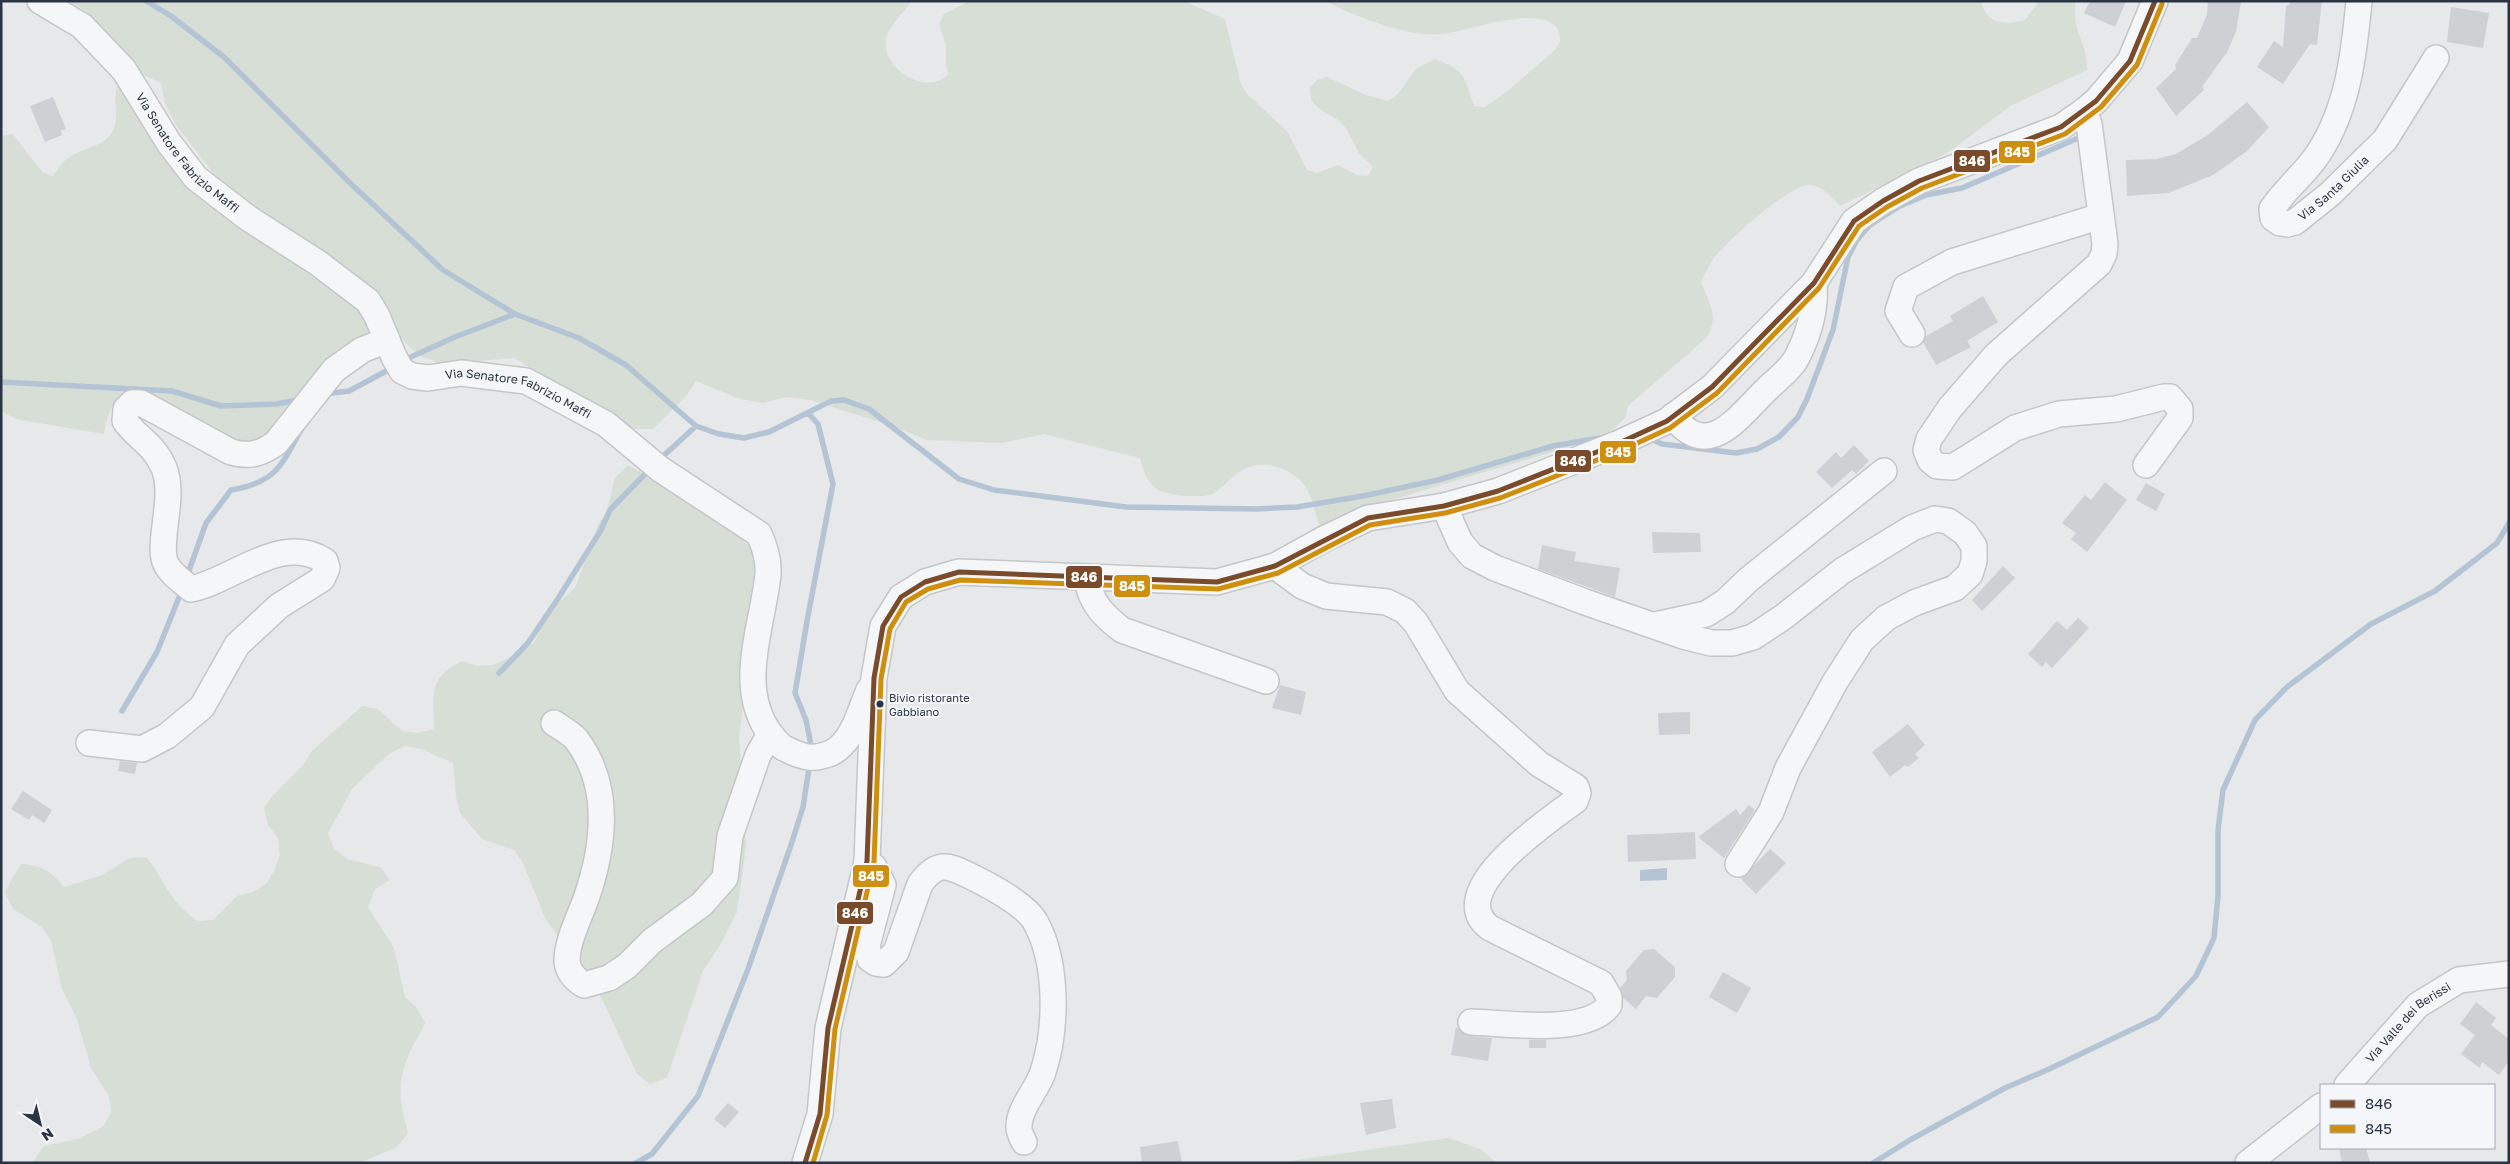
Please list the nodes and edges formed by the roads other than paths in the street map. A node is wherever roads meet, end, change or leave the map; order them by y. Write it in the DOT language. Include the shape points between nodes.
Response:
graph roads {
  1 [pos="40,1"];
  2 [pos="2156,1"];
  3 [pos="2359,1"];
  4 [pos="2436,58"];
  5 [pos="2084,111"];
  6 [pos="2101,216"];
  7 [pos="1814,284"];
  8 [pos="1912,334"];
  9 [pos="387,340"];
  10 [pos="1673,416"];
  11 [pos="2146,465"];
  12 [pos="1884,471"];
  13 [pos="1444,506"];
  14 [pos="1274,566"];
  15 [pos="1087,578"];
  16 [pos="1655,625"];
  17 [pos="874,678"];
  18 [pos="1266,681"];
  19 [pos="554,723"];
  20 [pos="770,734"];
  21 [pos="89,744"];
  22 [pos="867,860"];
  23 [pos="1738,864"];
  24 [pos="2509,974"];
  25 [pos="1471,1022"];
  26 [pos="2348,1084"];
  27 [pos="2320,1107"];
  28 [pos="1024,1142"];
  29 [pos="804,1163"];
  30 [pos="2248,1163"];
  1 -- 9 [label="street, Via Senatore Fabrizio Maffi" via="82,26 124,70 169,143 196,178 368,302"];
  2 -- 5 [label="street" via="2130,61"];
  3 -- 4 [label="street, Via Santa Giulia" via="2346,89 2336,123 2317,156 2279,198 2272,209 2273,218 2287,224 2330,194 2385,140"];
  5 -- 6 [label="street" via="2089,124"];
  5 -- 7 [label="street" via="2061,127 1919,181 1883,201 1854,221"];
  6 -- 8 [label="street" via="1952,262 1906,287 1898,311"];
  6 -- 11 [label="street" via="2105,244 2099,264 1996,355 1950,408 1929,439 1926,450 1937,466 1953,467 2015,428 2059,414 2116,409 2170,397 2180,409 2180,418"];
  7 -- 10 [label="street" via="1712,387"];
  7 -- 10 [label="street" via="1810,326 1796,359 1724,431 1698,436 1683,429"];
  9 -- 20 [label="street, Via Senatore Fabrizio Maffi" via="402,370 412,376 428,378 461,373 526,381 606,424 660,469 759,534 767,551 768,573 754,651 755,700"];
  9 -- 21 [label="street" via="362,350 334,370 276,443 266,451 247,456 231,452 141,403 132,403 126,409 125,421 149,444 164,469 169,510 163,555 167,566 191,589 213,583 257,560 284,554 316,555 325,561 327,568 322,579 279,606 237,645 202,707 167,736 142,749"];
  10 -- 13 [label="street" via="1617,444 1498,492"];
  12 -- 16 [label="street" via="1724,602 1706,614"];
  13 -- 14 [label="street" via="1368,518"];
  13 -- 16 [label="street" via="1460,542 1472,556 1585,602"];
  14 -- 15 [label="street" via="1217,582"];
  14 -- 25 [label="street" via="1291,580 1326,596 1386,602 1405,611 1416,623 1457,691 1539,764 1576,787 1575,801 1532,831 1482,885 1479,916 1490,928 1601,984 1609,997 1609,1005 1597,1017 1572,1024"];
  15 -- 17 [label="street" via="960,572 925,582 901,598 883,626"];
  15 -- 18 [label="street" via="1094,603 1122,630"];
  16 -- 23 [label="street" via="1711,643 1732,643 1752,637 1782,618 1842,571 1912,528 1935,520 1948,521 1965,533 1974,546 1970,574 1955,588 1914,603 1886,618 1862,640 1792,760 1771,812"];
  17 -- 20 [label="street, Via Senatore Fabrizio Maffi" via="848,738 837,750 817,758 798,755 780,747"];
  17 -- 22 [label="street"];
  19 -- 20 [label="street" via="575,738 592,766 599,793 602,830 597,867 567,962 571,972 584,985 609,978 627,966 652,941 702,904 725,878 730,836 758,755"];
  22 -- 28 [label="street" via="878,872 883,885 867,951 876,963 884,964 896,952 920,884 937,868 953,868 979,880 1022,908 1036,922 1053,986 1052,1023 1043,1073 1020,1121"];
  22 -- 29 [label="street" via="828,1028 820,1114"];
  24 -- 26 [label="street, Via Valle dei Berissi" via="2459,980 2418,1005"];
  27 -- 30 [label="street"];
}
